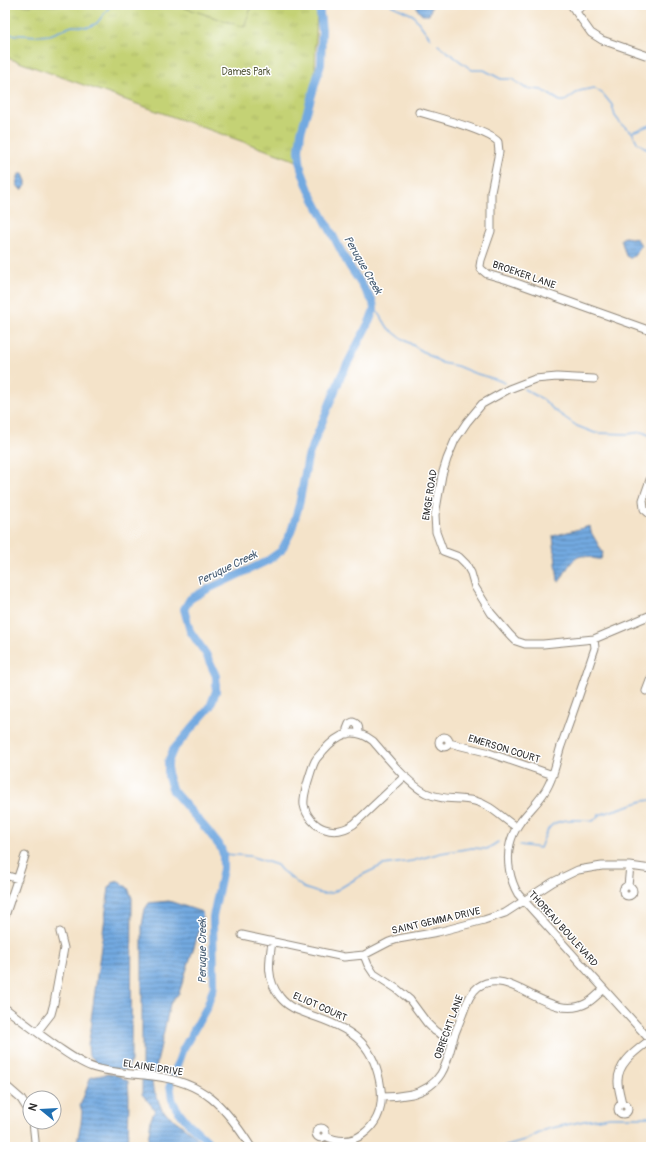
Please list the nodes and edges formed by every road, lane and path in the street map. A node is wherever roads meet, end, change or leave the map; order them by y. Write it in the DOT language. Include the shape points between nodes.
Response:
graph roads {
  1 [pos="584,5"];
  2 [pos="573,8"];
  3 [pos="651,57"];
  4 [pos="419,112"];
  5 [pos="651,331"];
  6 [pos="594,379"];
  7 [pos="651,477"];
  8 [pos="651,514"];
  9 [pos="651,615"];
  10 [pos="594,639"];
  11 [pos="651,678"];
  12 [pos="646,691"];
  13 [pos="348,734"];
  14 [pos="359,734"];
  15 [pos="449,743"];
  16 [pos="553,775"];
  17 [pos="405,776"];
  18 [pos="516,827"];
  19 [pos="25,856"];
  20 [pos="630,866"];
  21 [pos="651,869"];
  22 [pos="5,875"];
  23 [pos="18,879"];
  24 [pos="628,886"];
  25 [pos="524,901"];
  26 [pos="5,916"];
  27 [pos="60,932"];
  28 [pos="242,935"];
  29 [pos="272,942"];
  30 [pos="364,955"];
  31 [pos="603,990"];
  32 [pos="5,1008"];
  33 [pos="37,1032"];
  34 [pos="650,1040"];
  35 [pos="453,1041"];
  36 [pos="5,1085"];
  37 [pos="382,1097"];
  38 [pos="22,1101"];
  39 [pos="622,1104"];
  40 [pos="34,1130"];
  41 [pos="325,1136"];
  42 [pos="35,1147"];
  43 [pos="251,1147"];
  1 -- 2 [label="street"];
  2 -- 3 [label="street" via="591,33 602,40"];
  4 -- 5 [label="street, BROEKER LANE" via="471,128 492,136 498,142 499,152 491,192 491,232 480,266 483,272"];
  6 -- 10 [label="street, EMGE ROAD" via="535,379 509,389 482,404 455,440 447,459 435,516 436,532 442,551 459,557 466,564 472,573 480,598 516,640 525,644 543,644"];
  7 -- 8 [label="street" via="643,500 644,509"];
  9 -- 10 [label="street, EMGE ROAD"];
  10 -- 16 [label="street, THOREAU BOULEVARD" via="595,648"];
  11 -- 12 [label="street"];
  13 -- 14 [label="street"];
  13 -- 14 [label="street" via="349,724 353,722 358,726"];
  13 -- 17 [label="street" via="334,739 315,760 312,769 304,802 308,816 318,826 335,831 348,828"];
  14 -- 17 [label="street" via="373,741"];
  15 -- 16 [label="street, EMERSON COURT" via="486,752"];
  16 -- 18 [label="street, THOREAU BOULEVARD" via="542,795"];
  17 -- 18 [label="street" via="425,793 446,799 476,801 488,806"];
  18 -- 25 [label="street, THOREAU BOULEVARD" via="509,848 508,865 515,890"];
  19 -- 23 [label="street"];
  20 -- 21 [label="street, SAINT GEMMA DRIVE"];
  20 -- 24 [label="street"];
  20 -- 25 [label="street, SAINT GEMMA DRIVE" via="602,866 578,870 559,878"];
  22 -- 23 [label="street"];
  23 -- 26 [label="street"];
  25 -- 30 [label="street, SAINT GEMMA DRIVE" via="505,913 438,932 398,939"];
  25 -- 31 [label="street, THOREAU BOULEVARD"];
  27 -- 33 [label="street" via="64,948 54,1003 51,1014"];
  28 -- 29 [label="street, SAINT GEMMA DRIVE"];
  29 -- 30 [label="street, SAINT GEMMA DRIVE" via="344,957"];
  29 -- 37 [label="street, ELIOT COURT" via="269,973 278,995 294,1009 336,1025 361,1041 374,1061"];
  30 -- 35 [label="street" via="374,974 410,1000 435,1031"];
  31 -- 34 [label="street, THOREAU BOULEVARD"];
  31 -- 35 [label="street, OBRECHT LANE" via="587,1003 567,1008 548,1004 510,985 489,982 483,984 472,993 464,1008"];
  32 -- 33 [label="street, ELAINE DRIVE"];
  33 -- 43 [label="street, ELAINE DRIVE" via="74,1058 96,1068 154,1076 195,1087 213,1099 227,1113"];
  34 -- 39 [label="street" via="626,1060 621,1068 617,1081"];
  35 -- 37 [label="street, OBRECHT LANE" via="444,1068 431,1086 410,1094"];
  36 -- 38 [label="street"];
  37 -- 41 [label="street, ELIOT COURT" via="381,1108 375,1122 359,1137 338,1141"];
  40 -- 42 [label="street"];
}
